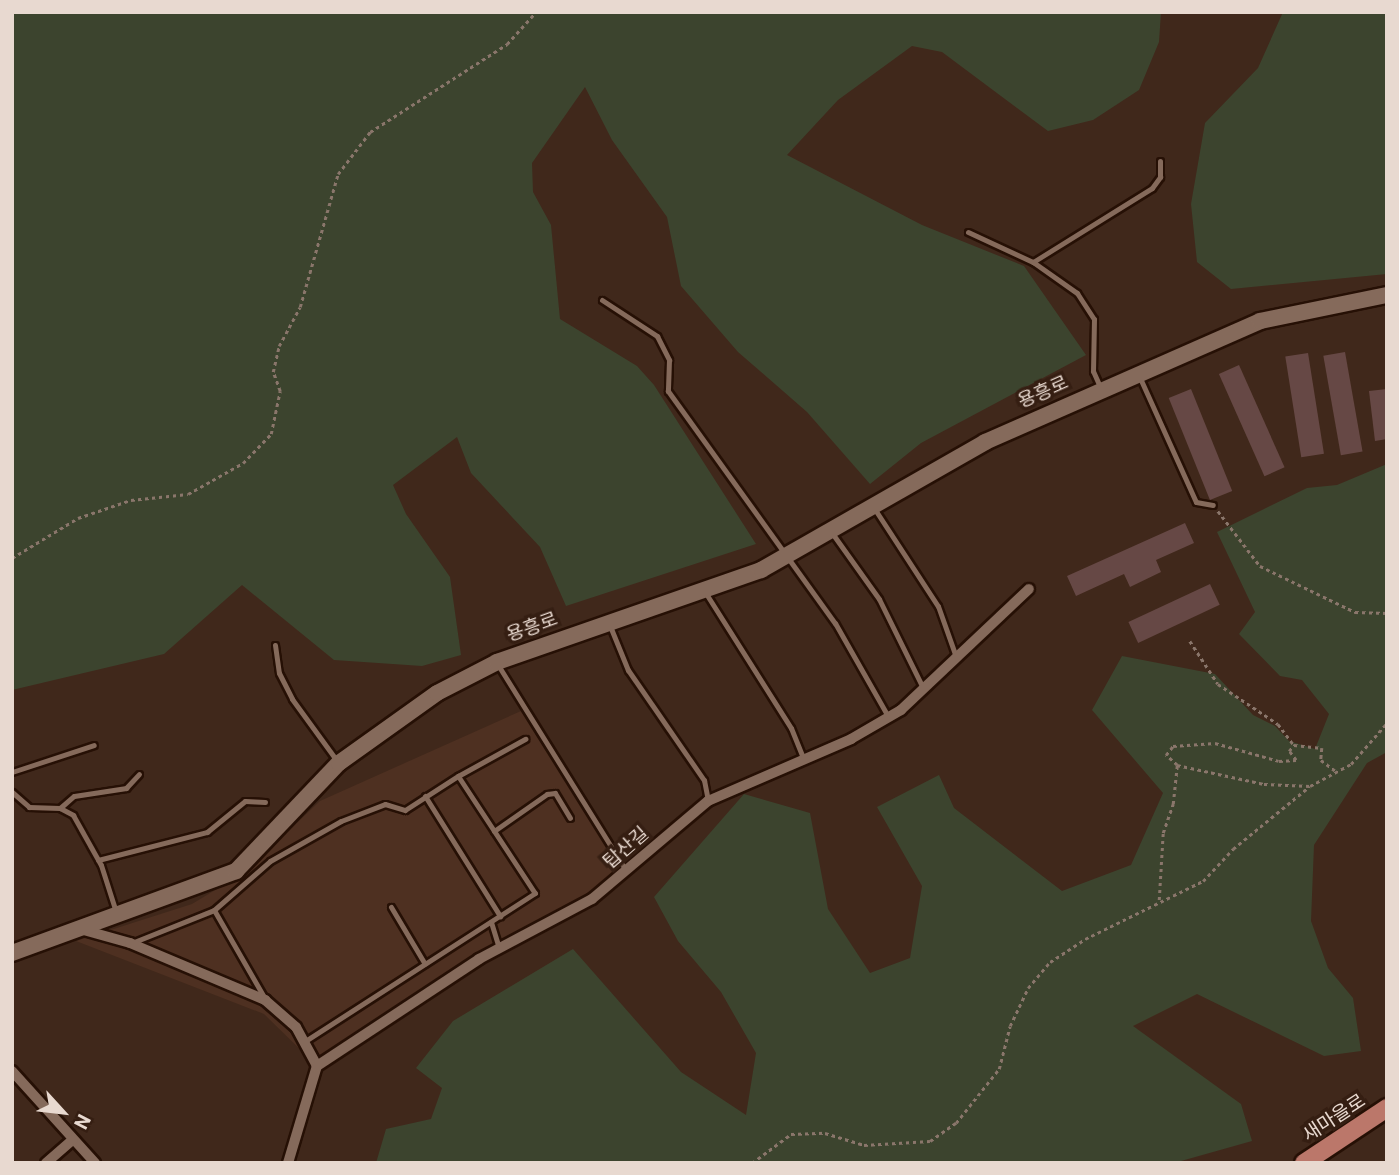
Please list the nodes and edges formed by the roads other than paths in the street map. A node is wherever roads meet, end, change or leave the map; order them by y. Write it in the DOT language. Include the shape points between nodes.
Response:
graph roads {
  1 [pos="1160,161"];
  2 [pos="968,232"];
  3 [pos="1033,262"];
  4 [pos="1387,295"];
  5 [pos="602,300"];
  6 [pos="1138,374"];
  7 [pos="1101,389"];
  8 [pos="872,505"];
  9 [pos="1213,505"];
  10 [pos="832,533"];
  11 [pos="791,557"];
  12 [pos="1029,589"];
  13 [pos="705,592"];
  14 [pos="608,622"];
  15 [pos="275,645"];
  16 [pos="955,654"];
  17 [pos="497,662"];
  18 [pos="922,686"];
  19 [pos="889,718"];
  20 [pos="525,739"];
  21 [pos="94,745"];
  22 [pos="803,757"];
  23 [pos="339,763"];
  24 [pos="12,772"];
  25 [pos="139,774"];
  26 [pos="458,776"];
  27 [pos="12,792"];
  28 [pos="425,796"];
  29 [pos="708,801"];
  30 [pos="265,802"];
  31 [pos="60,808"];
  32 [pos="570,818"];
  33 [pos="494,831"];
  34 [pos="99,860"];
  35 [pos="628,873"];
  36 [pos="391,907"];
  37 [pos="214,910"];
  38 [pos="117,915"];
  39 [pos="500,916"];
  40 [pos="491,922"];
  41 [pos="79,929"];
  42 [pos="130,943"];
  43 [pos="499,948"];
  44 [pos="12,953"];
  45 [pos="425,964"];
  46 [pos="265,1000"];
  47 [pos="304,1042"];
  48 [pos="317,1066"];
  49 [pos="12,1071"];
  50 [pos="1387,1108"];
  51 [pos="72,1140"];
  52 [pos="46,1163"];
  53 [pos="96,1163"];
  54 [pos="288,1163"];
  55 [pos="1304,1163"];
  1 -- 3 [label="lane" via="1160,177 1152,188"];
  2 -- 3 [label="lane, 용흥로"];
  3 -- 7 [label="lane, 용흥로" via="1077,293 1094,319 1093,371"];
  4 -- 6 [label="street, 용흥로" via="1260,321"];
  5 -- 11 [label="lane" via="657,336 669,360 668,391"];
  6 -- 7 [label="street, 용흥로"];
  6 -- 9 [label="lane" via="1196,502"];
  7 -- 8 [label="street, 용흥로" via="985,442"];
  8 -- 10 [label="street, 용흥로"];
  8 -- 16 [label="lane" via="938,606"];
  10 -- 11 [label="street, 용흥로"];
  10 -- 18 [label="lane" via="879,599"];
  11 -- 13 [label="street, 용흥로"];
  11 -- 19 [label="lane"];
  12 -- 16 [label="street, 탑산길"];
  13 -- 14 [label="street, 용흥로"];
  13 -- 22 [label="lane" via="791,728"];
  14 -- 17 [label="street, 용흥로"];
  14 -- 29 [label="lane" via="628,670 705,780"];
  15 -- 23 [label="lane" via="279,673 292,699"];
  16 -- 18 [label="street, 탑산길"];
  17 -- 23 [label="street, 용흥로" via="436,693"];
  17 -- 35 [label="lane"];
  18 -- 19 [label="street, 탑산길"];
  19 -- 22 [label="street, 탑산길"];
  20 -- 26 [label="lane"];
  21 -- 24 [label="lane"];
  22 -- 29 [label="street, 탑산길"];
  23 -- 38 [label="street, 용흥로" via="236,871"];
  25 -- 31 [label="lane" via="126,788 74,796"];
  26 -- 28 [label="lane"];
  26 -- 33 [label="lane"];
  27 -- 31 [label="lane" via="29,807"];
  28 -- 37 [label="lane" via="405,810 385,804 341,821 270,861"];
  28 -- 39 [label="lane"];
  29 -- 35 [label="street, 탑산길"];
  30 -- 34 [label="lane" via="245,801 206,832"];
  31 -- 34 [label="lane" via="73,815"];
  32 -- 33 [label="lane" via="555,793"];
  33 -- 39 [label="lane" via="535,893"];
  34 -- 38 [label="lane"];
  35 -- 43 [label="street, 탑산길" via="592,899"];
  36 -- 45 [label="lane"];
  37 -- 42 [label="lane"];
  37 -- 46 [label="lane"];
  38 -- 41 [label="street, 용흥로"];
  39 -- 40 [label="lane"];
  40 -- 43 [label="lane"];
  40 -- 45 [label="lane"];
  41 -- 42 [label="street"];
  41 -- 44 [label="street, 용흥로"];
  42 -- 46 [label="street"];
  43 -- 48 [label="street, 탑산길"];
  45 -- 47 [label="lane"];
  46 -- 47 [label="street" via="296,1027"];
  47 -- 48 [label="street"];
  48 -- 54 [label="street"];
  49 -- 51 [label="street"];
  50 -- 55 [label="main road, 새마을로"];
  51 -- 52 [label="street"];
  51 -- 53 [label="street"];
}
